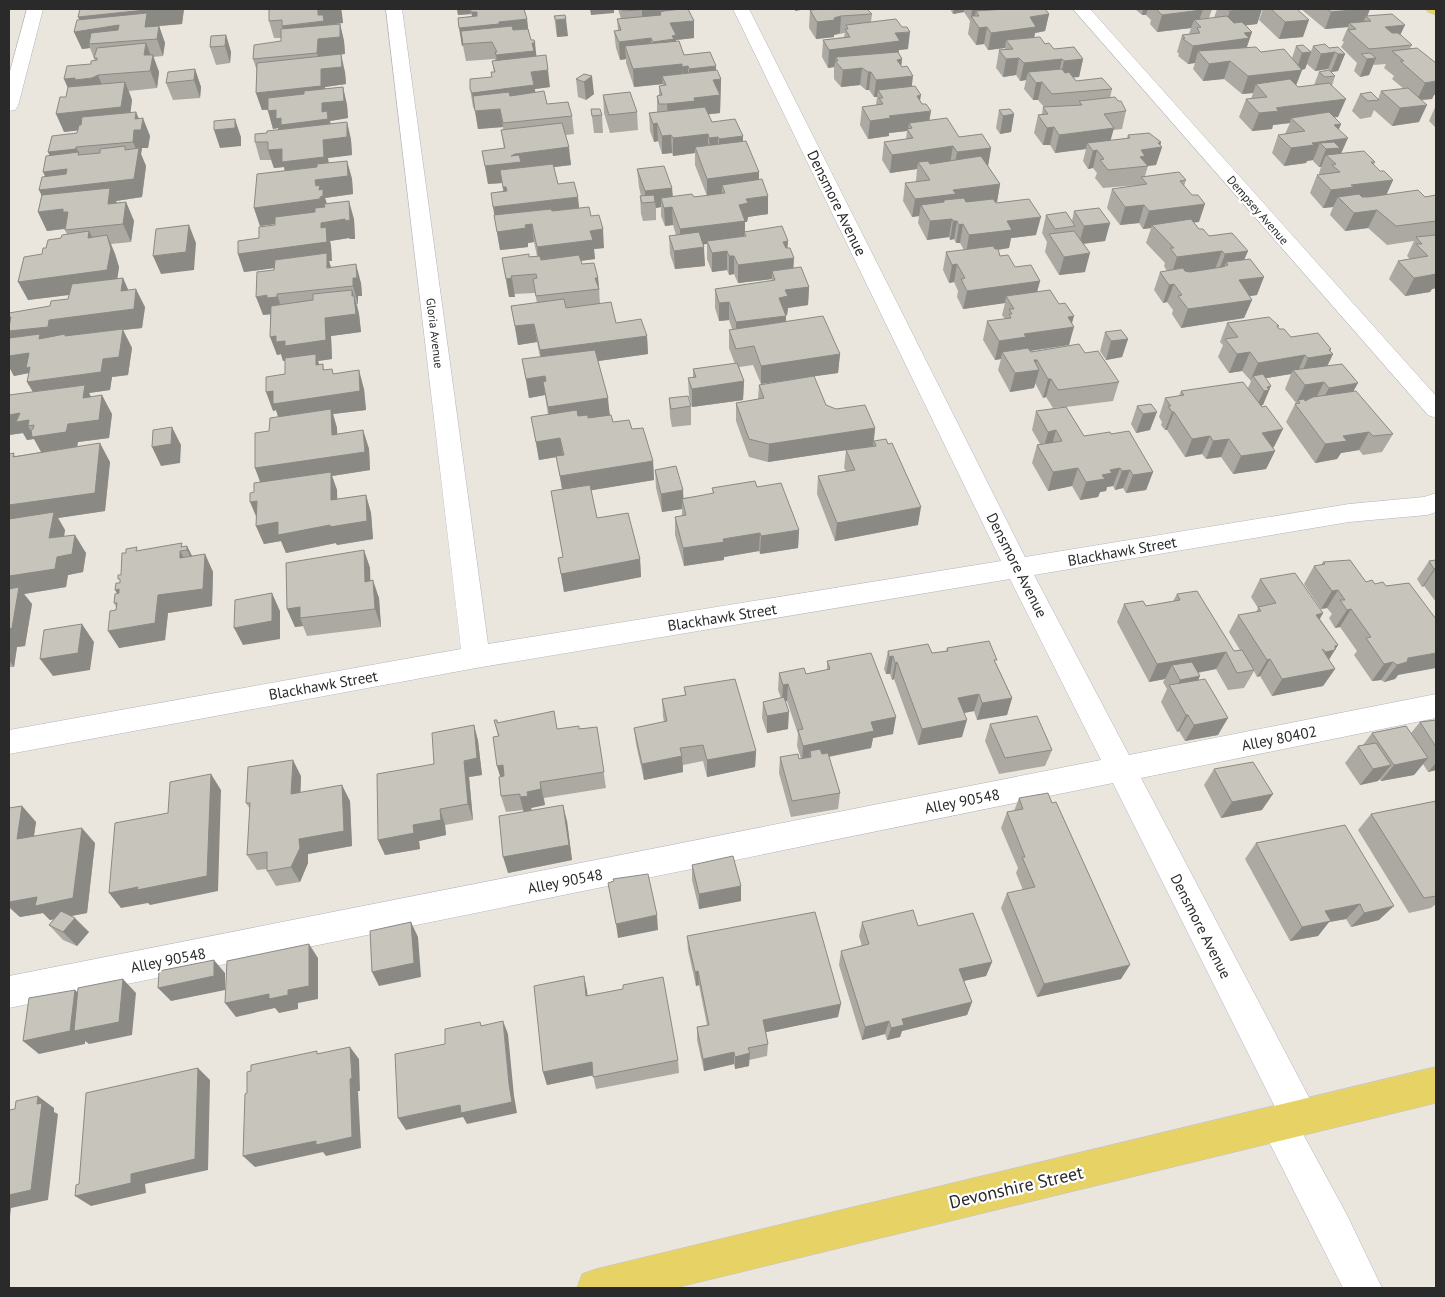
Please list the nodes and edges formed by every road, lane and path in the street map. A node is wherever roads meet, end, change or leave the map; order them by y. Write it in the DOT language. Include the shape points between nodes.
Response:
graph roads {
  1 [pos="35,9"];
  2 [pos="394,9"];
  3 [pos="741,9"];
  4 [pos="1080,9"];
  5 [pos="9,106"];
  6 [pos="1436,410"];
  7 [pos="1436,502"];
  8 [pos="1018,569"];
  9 [pos="476,657"];
  10 [pos="1436,706"];
  11 [pos="9,742"];
  12 [pos="1121,769"];
  13 [pos="9,992"];
  14 [pos="1436,1085"];
  15 [pos="1289,1121"];
  16 [pos="596,1288"];
  17 [pos="1363,1288"];
  1 -- 5 [label="street"];
  2 -- 9 [label="street, Gloria Avenue"];
  3 -- 8 [label="street, Densmore Avenue"];
  4 -- 6 [label="street, Dempsey Avenue"];
  7 -- 8 [label="street, Blackhawk Street" via="1427,506 1349,513"];
  8 -- 9 [label="street, Blackhawk Street"];
  8 -- 12 [label="street, Densmore Avenue"];
  9 -- 11 [label="street, Blackhawk Street"];
  10 -- 12 [label="street, Alley 80402"];
  12 -- 13 [label="street, Alley 90548"];
  12 -- 15 [label="street, Densmore Avenue"];
  14 -- 15 [label="main road, Devonshire Street"];
  15 -- 16 [label="main road, Devonshire Street"];
  15 -- 17 [label="street, Densmore Avenue"];
}
